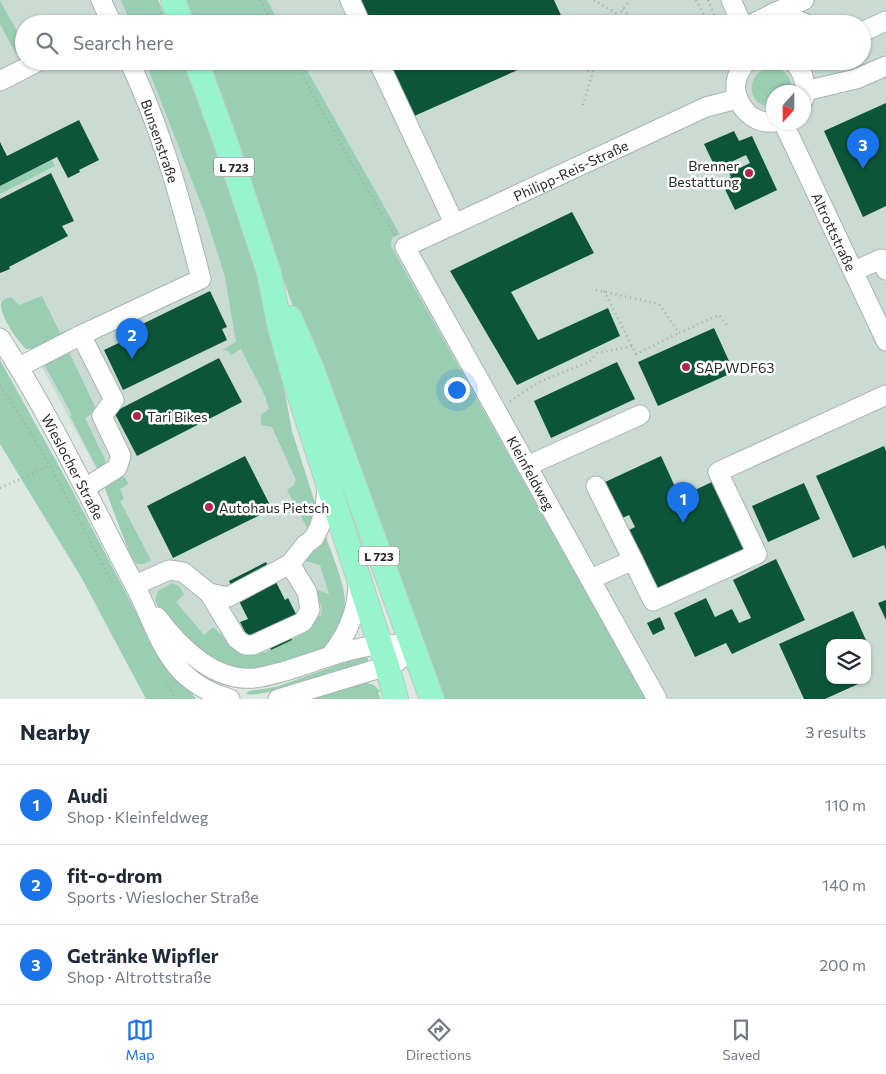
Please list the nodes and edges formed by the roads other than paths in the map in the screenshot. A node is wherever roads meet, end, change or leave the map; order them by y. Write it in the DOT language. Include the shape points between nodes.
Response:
graph roads {
  1 [pos="100,0"];
  2 [pos="173,0"];
  3 [pos="350,0"];
  4 [pos="731,0"];
  5 [pos="804,0"];
  6 [pos="776,12"];
  7 [pos="108,15"];
  8 [pos="179,15"];
  9 [pos="357,15"];
  10 [pos="738,15"];
  11 [pos="770,15"];
  12 [pos="784,15"];
  13 [pos="886,21"];
  14 [pos="871,28"];
  15 [pos="886,66"];
  16 [pos="21,70"];
  17 [pos="133,70"];
  18 [pos="199,70"];
  19 [pos="382,70"];
  20 [pos="741,70"];
  21 [pos="801,70"];
  22 [pos="0,81"];
  23 [pos="805,85"];
  24 [pos="811,93"];
  25 [pos="737,99"];
  26 [pos="766,121"];
  27 [pos="787,130"];
  28 [pos="454,223"];
  29 [pos="405,247"];
  30 [pos="884,262"];
  31 [pos="854,271"];
  32 [pos="269,273"];
  33 [pos="81,335"];
  34 [pos="0,338"];
  35 [pos="886,341"];
  36 [pos="19,367"];
  37 [pos="886,395"];
  38 [pos="640,415"];
  39 [pos="527,466"];
  40 [pos="327,480"];
  41 [pos="596,486"];
  42 [pos="85,488"];
  43 [pos="634,560"];
  44 [pos="290,564"];
  45 [pos="358,574"];
  46 [pos="591,579"];
  47 [pos="138,591"];
  48 [pos="209,593"];
  49 [pos="413,647"];
  50 [pos="331,655"];
  51 [pos="383,655"];
  52 [pos="231,676"];
  53 [pos="225,698"];
  54 [pos="278,699"];
  55 [pos="396,699"];
  56 [pos="432,699"];
  57 [pos="657,699"];
  1 -- 7 [label="street"];
  2 -- 8 [label="main road"];
  3 -- 9 [label="street"];
  4 -- 10 [label="street"];
  5 -- 6 [label="street"];
  6 -- 11 [label="street"];
  6 -- 12 [label="street"];
  13 -- 14 [label="street"];
  15 -- 24 [label="street"];
  16 -- 22 [label="street"];
  17 -- 33 [label="street, Bunsenstraße" via="163,145 201,279"];
  18 -- 32 [label="main road, L 723"];
  19 -- 28 [label="street"];
  20 -- 25 [label="street" via="735,88"];
  21 -- 23 [label="street"];
  25 -- 26 [label="street" via="744,111"];
  25 -- 28 [label="street, Philipp-Reis-Straße" via="706,107"];
  27 -- 31 [label="street, Altrottstraße"];
  28 -- 29 [label="street, Philipp-Reis-Straße"];
  29 -- 39 [label="street, Kleinfeldweg"];
  30 -- 31 [label="street"];
  31 -- 35 [label="street, Altrottstraße"];
  32 -- 40 [label="main road, L 723" via="285,346"];
  32 -- 49 [label="main road, L 723" via="312,369"];
  33 -- 36 [label="street"];
  33 -- 42 [label="street" via="114,400 102,416 121,456 118,468"];
  34 -- 36 [label="street, Wieslocher Straße"];
  36 -- 42 [label="street, Wieslocher Straße"];
  37 -- 43 [label="street" via="718,472 757,554 653,601"];
  38 -- 39 [label="street"];
  39 -- 46 [label="street, Kleinfeldweg"];
  40 -- 44 [label="street" via="325,510 314,538"];
  40 -- 45 [label="main road, L 723"];
  41 -- 43 [label="street"];
  42 -- 47 [label="street, Wieslocher Straße"];
  43 -- 46 [label="street"];
  44 -- 48 [label="street" via="228,597"];
  44 -- 48 [label="street" via="307,592 310,610 303,622 253,645 245,645 237,639"];
  45 -- 50 [label="street" via="358,596 350,624"];
  45 -- 51 [label="main road, L 723"];
  46 -- 57 [label="street, Kleinfeldweg"];
  47 -- 48 [label="street" via="169,570 183,572"];
  47 -- 52 [label="street, Wieslocher Straße" via="184,648 210,667"];
  47 -- 53 [label="street, Wieslocher Straße" via="161,643 181,671 206,690"];
  49 -- 51 [label="street, Wieslocher Straße" via="392,643"];
  49 -- 56 [label="main road, L 723"];
  50 -- 51 [label="street, Wieslocher Straße"];
  50 -- 52 [label="street, Wieslocher Straße" via="259,678"];
  51 -- 54 [label="street, Wieslocher Straße"];
  51 -- 55 [label="main road, L 723"];
  52 -- 53 [label="street, Wieslocher Straße"];
}
